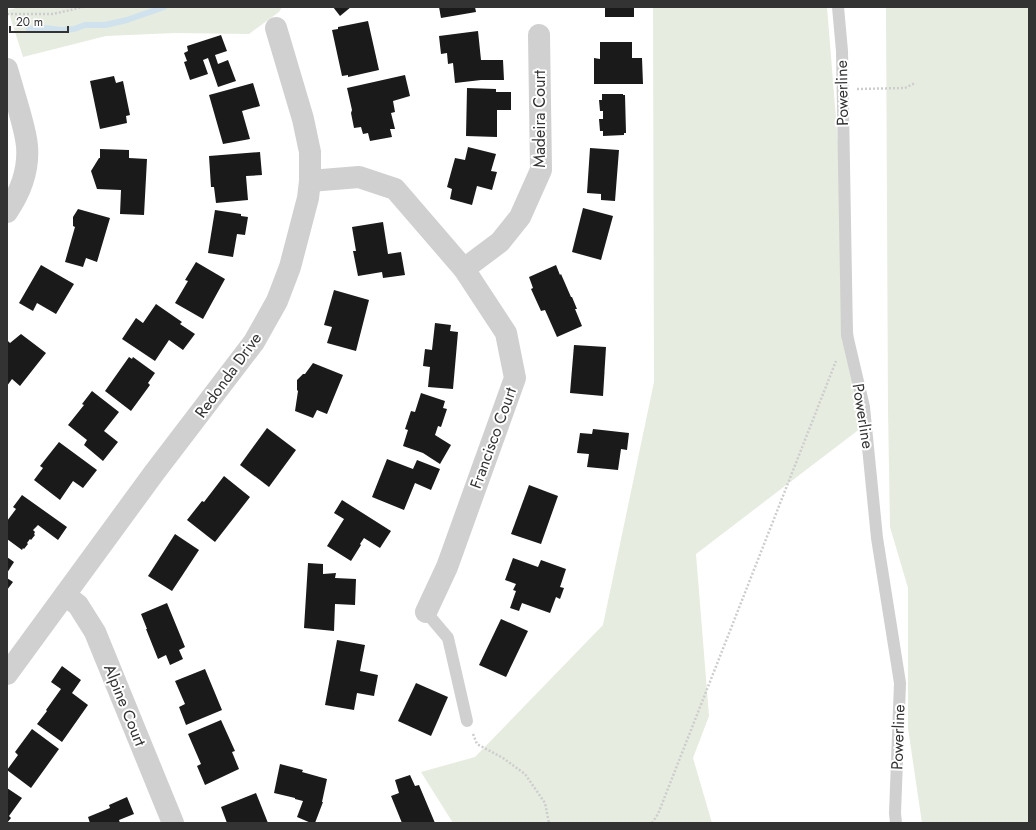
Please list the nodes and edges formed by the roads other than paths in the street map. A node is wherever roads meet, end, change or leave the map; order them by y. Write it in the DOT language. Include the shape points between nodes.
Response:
graph roads {
  1 [pos="838,7"];
  2 [pos="276,28"];
  3 [pos="539,35"];
  4 [pos="7,69"];
  5 [pos="310,181"];
  6 [pos="7,212"];
  7 [pos="464,269"];
  8 [pos="65,595"];
  9 [pos="426,612"];
  10 [pos="7,674"];
  11 [pos="467,721"];
  12 [pos="173,823"];
  13 [pos="896,823"];
  1 -- 13 [label="lane, Powerline" via="842,51 847,336 864,408 877,538 900,683"];
  2 -- 5 [label="street, Redonda Drive" via="303,119 310,152"];
  3 -- 7 [label="street, Madeira Court" via="541,170 520,217 500,242"];
  4 -- 6 [label="street" via="27,147 22,184"];
  5 -- 7 [label="street, Francisco Court" via="359,178 395,189"];
  5 -- 8 [label="street, Redonda Drive" via="290,267 277,301 254,342"];
  7 -- 9 [label="street, Francisco Court" via="506,333 515,378 446,566"];
  8 -- 10 [label="street, Redonda Drive"];
  8 -- 12 [label="street, Alpine Court" via="78,605 95,632"];
  9 -- 11 [label="lane" via="448,638"];
}
